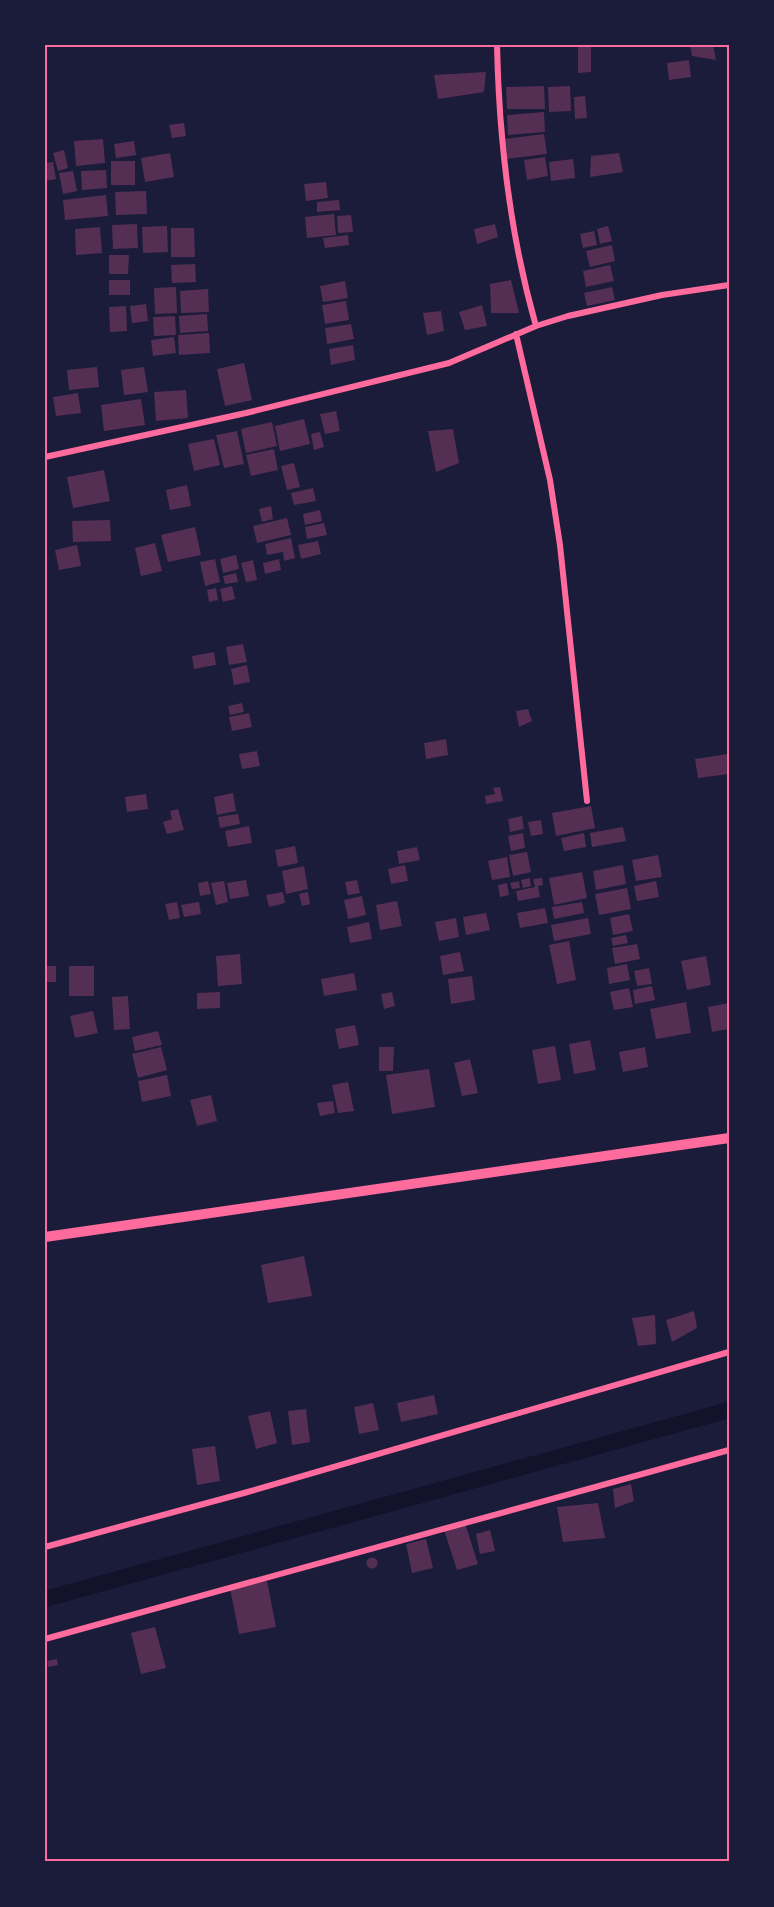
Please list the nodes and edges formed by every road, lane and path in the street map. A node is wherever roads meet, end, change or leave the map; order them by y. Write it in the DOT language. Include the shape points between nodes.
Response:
graph roads {
  1 [pos="497,45"];
  2 [pos="729,285"];
  3 [pos="536,326"];
  4 [pos="516,334"];
  5 [pos="45,457"];
  6 [pos="587,801"];
  7 [pos="729,1138"];
  8 [pos="45,1237"];
  9 [pos="729,1352"];
  10 [pos="729,1450"];
  11 [pos="45,1547"];
  12 [pos="45,1640"];
  1 -- 3 [label="street" via="501,141"];
  2 -- 3 [label="street" via="662,295"];
  3 -- 4 [label="street"];
  4 -- 5 [label="street" via="449,363 398,377"];
  4 -- 6 [label="street" via="550,480 560,545"];
  7 -- 8 [label="main road"];
  9 -- 11 [label="street"];
  10 -- 12 [label="street"];
}
